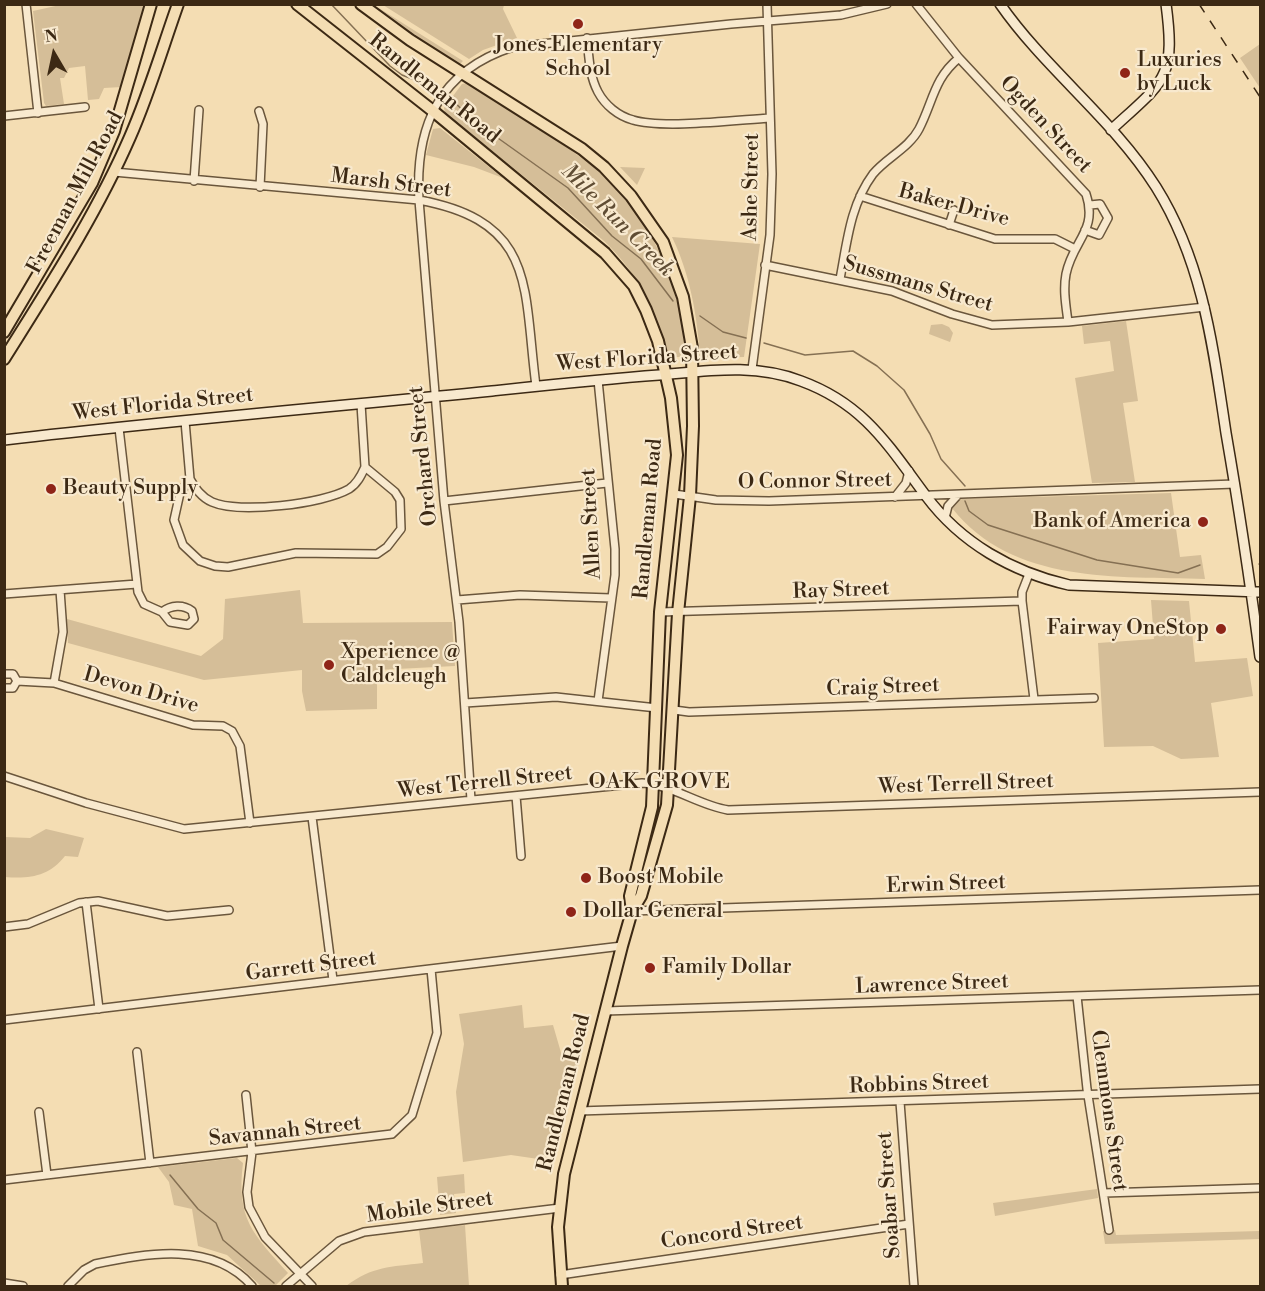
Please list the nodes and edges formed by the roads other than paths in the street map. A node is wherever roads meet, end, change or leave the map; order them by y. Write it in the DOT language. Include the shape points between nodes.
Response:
graph roads {
  1 [pos="26,4"];
  2 [pos="151,4"];
  3 [pos="178,4"];
  4 [pos="297,4"];
  5 [pos="361,4"];
  6 [pos="767,4"];
  7 [pos="886,4"];
  8 [pos="916,4"];
  9 [pos="1000,4"];
  10 [pos="1166,4"];
  11 [pos="767,20"];
  12 [pos="587,38"];
  13 [pos="959,58"];
  14 [pos="465,73"];
  15 [pos="85,107"];
  16 [pos="199,110"];
  17 [pos="259,111"];
  18 [pos="433,111"];
  19 [pos="38,112"];
  20 [pos="4,117"];
  21 [pos="770,118"];
  22 [pos="1111,130"];
  23 [pos="114,172"];
  24 [pos="194,181"];
  25 [pos="260,187"];
  26 [pos="860,196"];
  27 [pos="418,200"];
  28 [pos="1090,205"];
  29 [pos="954,210"];
  30 [pos="949,225"];
  31 [pos="1086,230"];
  32 [pos="1075,249"];
  33 [pos="765,265"];
  34 [pos="840,279"];
  35 [pos="1205,307"];
  36 [pos="8,321"];
  37 [pos="1068,322"];
  38 [pos="4,332"];
  39 [pos="4,359"];
  40 [pos="752,369"];
  41 [pos="692,371"];
  42 [pos="664,375"];
  43 [pos="598,380"];
  44 [pos="536,386"];
  45 [pos="434,397"];
  46 [pos="361,404"];
  47 [pos="185,421"];
  48 [pos="119,428"];
  49 [pos="4,440"];
  50 [pos="365,467"];
  51 [pos="909,471"];
  52 [pos="190,479"];
  53 [pos="607,483"];
  54 [pos="1235,484"];
  55 [pos="674,494"];
  56 [pos="958,495"];
  57 [pos="690,496"];
  58 [pos="926,496"];
  59 [pos="895,497"];
  60 [pos="444,501"];
  61 [pos="945,518"];
  62 [pos="1029,574"];
  63 [pos="137,584"];
  64 [pos="60,590"];
  65 [pos="1256,592"];
  66 [pos="4,594"];
  67 [pos="611,598"];
  68 [pos="457,600"];
  69 [pos="1022,601"];
  70 [pos="162,612"];
  71 [pos="660,612"];
  72 [pos="678,613"];
  73 [pos="1260,657"];
  74 [pos="4,674"];
  75 [pos="16,681"];
  76 [pos="54,683"];
  77 [pos="4,687"];
  78 [pos="1094,698"];
  79 [pos="1034,699"];
  80 [pos="598,701"];
  81 [pos="465,703"];
  82 [pos="657,708"];
  83 [pos="674,710"];
  84 [pos="4,776"];
  85 [pos="654,784"];
  86 [pos="669,789"];
  87 [pos="1260,792"];
  88 [pos="516,796"];
  89 [pos="471,800"];
  90 [pos="312,817"];
  91 [pos="250,823"];
  92 [pos="521,856"];
  93 [pos="1260,890"];
  94 [pos="86,902"];
  95 [pos="229,910"];
  96 [pos="632,911"];
  97 [pos="4,927"];
  98 [pos="622,946"];
  99 [pos="431,969"];
  100 [pos="333,980"];
  101 [pos="1260,990"];
  102 [pos="1077,996"];
  103 [pos="99,1009"];
  104 [pos="605,1011"];
  105 [pos="4,1020"];
  106 [pos="137,1052"];
  107 [pos="1260,1089"];
  108 [pos="246,1095"];
  109 [pos="1089,1096"];
  110 [pos="900,1102"];
  111 [pos="579,1111"];
  112 [pos="39,1112"];
  113 [pos="252,1152"];
  114 [pos="150,1163"];
  115 [pos="47,1175"];
  116 [pos="4,1180"];
  117 [pos="1260,1188"];
  118 [pos="1104,1193"];
  119 [pos="560,1208"];
  120 [pos="909,1224"];
  121 [pos="1109,1230"];
  122 [pos="300,1273"];
  123 [pos="561,1281"];
  124 [pos="4,1283"];
  125 [pos="23,1287"];
  126 [pos="68,1287"];
  127 [pos="252,1287"];
  128 [pos="286,1287"];
  129 [pos="312,1287"];
  130 [pos="914,1287"];
  1 -- 19 [label="street"];
  2 -- 36 [label="main road, Freeman Mill Road" via="114,131 92,183"];
  3 -- 23 [label="main road, Freeman Mill Road" via="148,92"];
  4 -- 18 [label="main road, Randleman Road"];
  5 -- 14 [label="main road, Randleman Road"];
  6 -- 11 [label="street, Ashe Street"];
  7 -- 11 [label="street, Orchard Street" via="841,15"];
  8 -- 13 [label="street, Ogden Street"];
  9 -- 22 [label="main road"];
  10 -- 22 [label="main road" via="1171,45 1167,70 1161,81"];
  11 -- 12 [label="street, Orchard Street"];
  11 -- 21 [label="street, Ashe Street"];
  12 -- 14 [label="street, Orchard Street" via="513,47 497,52"];
  12 -- 21 [label="street" via="593,80 599,93 619,114 633,121"];
  13 -- 26 [label="street" via="941,75 919,129 874,173"];
  13 -- 28 [label="street, Ogden Street" via="1075,181"];
  14 -- 18 [label="street, Orchard Street"];
  14 -- 41 [label="main road, Randleman Road" via="582,149 631,196 663,242 673,265 683,297"];
  15 -- 19 [label="street"];
  16 -- 24 [label="street"];
  17 -- 25 [label="street"];
  18 -- 27 [label="street, Orchard Street" via="418,154"];
  18 -- 42 [label="main road, Randleman Road" via="619,268 646,310 658,341"];
  19 -- 20 [label="street"];
  21 -- 33 [label="street, Ashe Street" via="770,235"];
  22 -- 35 [label="main road" via="1144,169 1164,201 1187,247"];
  23 -- 24 [label="street, Marsh Street"];
  23 -- 39 [label="main road, Freeman Mill Road"];
  24 -- 25 [label="street, Marsh Street"];
  25 -- 27 [label="street, Marsh Street"];
  26 -- 30 [label="street, Baker Drive"];
  26 -- 34 [label="street" via="853,211"];
  27 -- 44 [label="street, Marsh Street" via="477,217 506,243 522,279"];
  27 -- 45 [label="street, Orchard Street"];
  28 -- 31 [label="street, Ogden Street" via="1091,219"];
  28 -- 31 [label="street" via="1100,204 1108,218 1100,235"];
  29 -- 30 [label="street"];
  30 -- 32 [label="street, Baker Drive" via="995,239 1055,239"];
  31 -- 32 [label="street, Ogden Street"];
  32 -- 37 [label="street, Ogden Street" via="1066,275"];
  33 -- 34 [label="street, Sussmans Street"];
  33 -- 40 [label="street, Ashe Street"];
  34 -- 37 [label="street, Sussmans Street" via="892,291 992,325"];
  35 -- 37 [label="street, Sussmans Street"];
  35 -- 54 [label="main road"];
  36 -- 38 [label="main road, Freeman Mill Road"];
  40 -- 41 [label="main road, West Florida Street"];
  40 -- 51 [label="main road, West Florida Street" via="800,380 831,394 871,423"];
  41 -- 42 [label="main road, West Florida Street"];
  41 -- 57 [label="main road, Randleman Road"];
  42 -- 43 [label="main road, West Florida Street"];
  42 -- 55 [label="main road, Randleman Road" via="675,426"];
  43 -- 44 [label="main road, West Florida Street"];
  43 -- 53 [label="street, Allen Street"];
  44 -- 45 [label="main road, West Florida Street"];
  45 -- 46 [label="main road, West Florida Street"];
  45 -- 60 [label="street, Orchard Street"];
  46 -- 47 [label="main road, West Florida Street"];
  46 -- 50 [label="street"];
  47 -- 48 [label="main road, West Florida Street"];
  47 -- 52 [label="street"];
  48 -- 49 [label="main road, West Florida Street"];
  48 -- 63 [label="street"];
  50 -- 52 [label="street" via="357,483 340,493 259,506 215,503 204,498"];
  50 -- 52 [label="street" via="400,500 402,529 387,548 376,554 297,553 228,567 200,561 177,534 175,508"];
  51 -- 58 [label="main road, West Florida Street"];
  51 -- 59 [label="street" via="906,483"];
  53 -- 60 [label="street"];
  53 -- 67 [label="street, Allen Street" via="615,549"];
  54 -- 56 [label="street, O Connor Street"];
  54 -- 65 [label="main road"];
  55 -- 57 [label="street, O Connor Street"];
  55 -- 71 [label="main road, Randleman Road"];
  56 -- 58 [label="street, O Connor Street"];
  56 -- 61 [label="street" via="948,506"];
  57 -- 59 [label="street, O Connor Street" via="769,501"];
  57 -- 72 [label="main road, Randleman Road"];
  58 -- 59 [label="street, O Connor Street"];
  58 -- 61 [label="main road, West Florida Street"];
  60 -- 68 [label="street, Orchard Street"];
  61 -- 62 [label="main road, West Florida Street" via="1003,563"];
  62 -- 65 [label="main road, West Florida Street" via="1097,588"];
  62 -- 69 [label="street"];
  63 -- 64 [label="street"];
  63 -- 70 [label="street" via="144,603"];
  64 -- 66 [label="street"];
  64 -- 76 [label="street" via="63,632"];
  65 -- 73 [label="main road"];
  67 -- 68 [label="street" via="520,595"];
  67 -- 80 [label="street, Allen Street"];
  68 -- 81 [label="street, Orchard Street"];
  69 -- 72 [label="street, Ray Street"];
  69 -- 79 [label="street"];
  71 -- 72 [label="street, Ray Street"];
  71 -- 82 [label="main road, Randleman Road"];
  72 -- 83 [label="main road, Randleman Road"];
  74 -- 75 [label="street, Devon Drive" via="13,674"];
  75 -- 76 [label="street, Devon Drive"];
  75 -- 77 [label="street, Devon Drive" via="13,688"];
  76 -- 91 [label="street, Devon Drive" via="193,725 223,726 232,731 240,746"];
  78 -- 79 [label="street, Craig Street"];
  79 -- 83 [label="street, Craig Street"];
  80 -- 81 [label="street" via="556,697"];
  80 -- 82 [label="street"];
  81 -- 89 [label="street, Orchard Street"];
  82 -- 85 [label="main road, Randleman Road"];
  83 -- 86 [label="main road, Randleman Road"];
  84 -- 91 [label="street, West Terrell Street" via="172,828"];
  85 -- 86 [label="street, West Terrell Street"];
  85 -- 88 [label="street, West Terrell Street"];
  85 -- 96 [label="main road, Randleman Road" via="630,896"];
  86 -- 87 [label="street, West Terrell Street" via="728,810"];
  86 -- 96 [label="main road, Randleman Road" via="652,862"];
  88 -- 89 [label="street, West Terrell Street"];
  88 -- 92 [label="street"];
  89 -- 90 [label="street, West Terrell Street"];
  90 -- 91 [label="street, West Terrell Street"];
  90 -- 100 [label="street"];
  93 -- 96 [label="street, Erwin Street"];
  94 -- 95 [label="street" via="106,902 167,916"];
  94 -- 97 [label="street" via="28,924"];
  94 -- 103 [label="street"];
  96 -- 98 [label="main road, Randleman Road"];
  98 -- 99 [label="street, Garrett Street"];
  98 -- 104 [label="main road, Randleman Road"];
  99 -- 100 [label="street, Garrett Street"];
  99 -- 113 [label="street, Savannah Street" via="437,1034 412,1115 403,1127 375,1138"];
  100 -- 103 [label="street, Garrett Street"];
  101 -- 102 [label="street, Lawrence Street"];
  102 -- 104 [label="street, Lawrence Street"];
  102 -- 109 [label="street, Clemmons Street"];
  103 -- 105 [label="street, Garrett Street"];
  104 -- 111 [label="main road, Randleman Road"];
  106 -- 114 [label="street"];
  107 -- 109 [label="street, Robbins Street"];
  108 -- 113 [label="street"];
  109 -- 110 [label="street, Robbins Street"];
  109 -- 118 [label="street, Clemmons Street"];
  110 -- 111 [label="street, Robbins Street"];
  110 -- 120 [label="street, Soabar Street"];
  111 -- 119 [label="main road, Randleman Road"];
  112 -- 115 [label="street"];
  113 -- 114 [label="street, Savannah Street"];
  113 -- 122 [label="street" via="247,1192 255,1223"];
  114 -- 115 [label="street, Savannah Street"];
  115 -- 116 [label="street, Savannah Street"];
  117 -- 118 [label="street"];
  118 -- 121 [label="street, Clemmons Street"];
  119 -- 122 [label="street, Mobile Street" via="364,1232 339,1242"];
  119 -- 123 [label="main road, Randleman Road"];
  120 -- 123 [label="street, Concord Street"];
  120 -- 130 [label="street, Soabar Street"];
  122 -- 128 [label="street, Mobile Street"];
  122 -- 129 [label="street"];
  124 -- 125 [label="street"];
  126 -- 127 [label="street" via="95,1264 180,1253 228,1264"];
}
